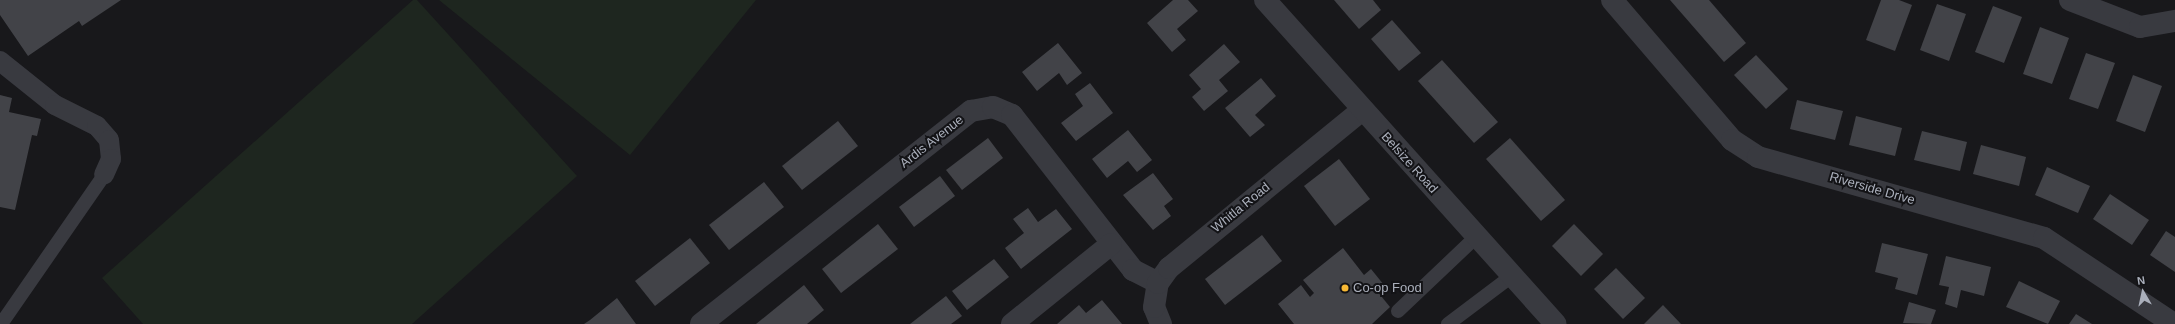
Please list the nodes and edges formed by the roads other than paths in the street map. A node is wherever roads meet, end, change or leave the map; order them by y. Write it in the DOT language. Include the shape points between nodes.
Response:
graph roads {
  1 [pos="1265,0"];
  2 [pos="1612,0"];
  3 [pos="2070,0"];
  4 [pos="2175,21"];
  5 [pos="0,61"];
  6 [pos="1361,111"];
  7 [pos="104,175"];
  8 [pos="1476,237"];
  9 [pos="1111,244"];
  10 [pos="1512,276"];
  11 [pos="1158,283"];
  12 [pos="1398,310"];
  13 [pos="0,324"];
  14 [pos="701,324"];
  15 [pos="1012,324"];
  16 [pos="1161,324"];
  17 [pos="1448,324"];
  18 [pos="1556,324"];
  19 [pos="2174,324"];
  1 -- 6 [label="street, Belsize Road"];
  2 -- 19 [label="street, Riverside Drive" via="1732,140 1758,157 2044,238"];
  3 -- 4 [label="street" via="2140,26"];
  5 -- 7 [label="street" via="55,105 97,126 109,140 112,159"];
  6 -- 8 [label="street, Belsize Road"];
  6 -- 11 [label="street, Whitla Road" via="1169,268"];
  7 -- 13 [label="lane"];
  8 -- 10 [label="street, Belsize Road"];
  8 -- 12 [label="lane"];
  9 -- 11 [label="street, Ardis Avenue" via="1133,270"];
  9 -- 14 [label="street, Ardis Avenue" via="1012,115 993,107 971,111"];
  9 -- 15 [label="street"];
  10 -- 17 [label="lane"];
  10 -- 18 [label="street, Belsize Road"];
  11 -- 16 [label="street, Whitla Road" via="1154,306"];
}
